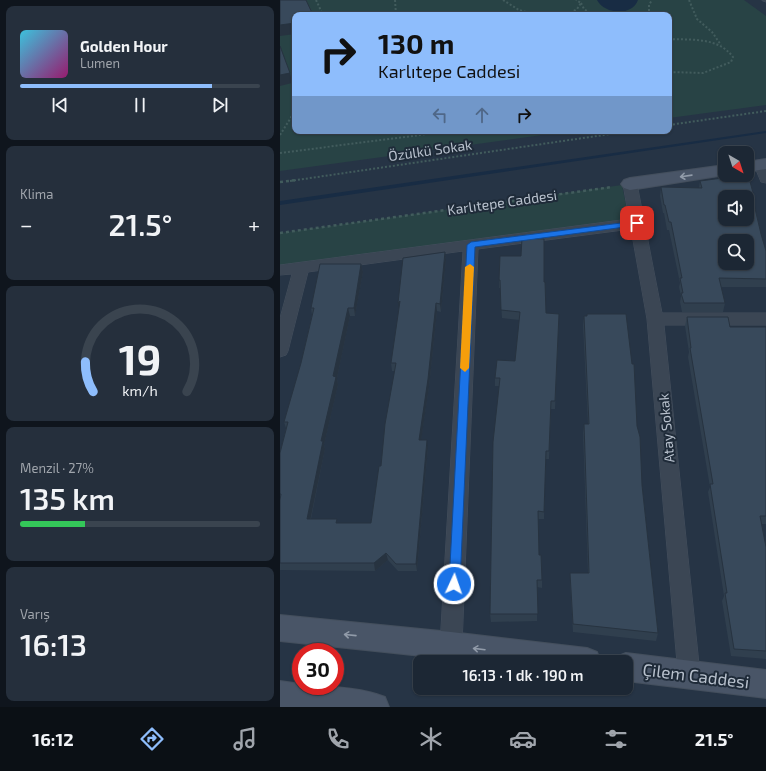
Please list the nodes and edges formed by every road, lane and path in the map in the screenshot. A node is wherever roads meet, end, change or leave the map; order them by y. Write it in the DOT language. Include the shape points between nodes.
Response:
graph roads {
  1 [pos="316,0"];
  2 [pos="394,0"];
  3 [pos="503,0"];
  4 [pos="576,0"];
  5 [pos="652,0"];
  6 [pos="689,0"];
  7 [pos="581,3"];
  8 [pos="322,12"];
  9 [pos="396,12"];
  10 [pos="526,12"];
  11 [pos="572,12"];
  12 [pos="588,12"];
  13 [pos="649,12"];
  14 [pos="672,39"];
  15 [pos="722,46"];
  16 [pos="672,72"];
  17 [pos="766,111"];
  18 [pos="292,115"];
  19 [pos="672,125"];
  20 [pos="428,134"];
  21 [pos="610,134"];
  22 [pos="280,135"];
  23 [pos="280,153"];
  24 [pos="718,171"];
  25 [pos="280,182"];
  26 [pos="630,184"];
  27 [pos="637,223"];
  28 [pos="280,233"];
  29 [pos="471,245"];
  30 [pos="301,267"];
  31 [pos="280,270"];
  32 [pos="655,319"];
  33 [pos="766,319"];
  34 [pos="280,351"];
  35 [pos="280,628"];
  36 [pos="452,646"];
  37 [pos="528,655"];
  38 [pos="633,668"];
  39 [pos="689,674"];
  40 [pos="766,684"];
  41 [pos="280,696"];
  42 [pos="374,707"];
  1 -- 8 [label="path"];
  2 -- 9 [label="path"];
  3 -- 10 [label="path"];
  4 -- 7 [label="path"];
  5 -- 13 [label="path"];
  6 -- 15 [label="path" via="697,19 712,32"];
  7 -- 11 [label="path"];
  7 -- 12 [label="path"];
  14 -- 15 [label="path" via="701,41"];
  15 -- 16 [label="path" via="732,57 731,62 724,66 703,73"];
  17 -- 19 [label="path"];
  18 -- 22 [label="path"];
  20 -- 23 [label="path"];
  21 -- 25 [label="path, Özülkü Sokak"];
  24 -- 26 [label="main road, one-way"];
  26 -- 27 [label="street, Atay Sokak"];
  26 -- 28 [label="path, Karlıtepe Caddesi"];
  27 -- 29 [label="street"];
  27 -- 32 [label="street, Atay Sokak"];
  29 -- 30 [label="street"];
  29 -- 36 [label="street"];
  30 -- 31 [label="street"];
  30 -- 34 [label="street"];
  32 -- 33 [label="street"];
  32 -- 39 [label="street, Atay Sokak"];
  36 -- 35 [label="main road, one-way"];
  37 -- 36 [label="main road, one-way"];
  38 -- 39 [label="main road, Çilem Caddesi"];
  39 -- 40 [label="main road, Çilem Caddesi"];
  41 -- 42 [label="main road"];
}
